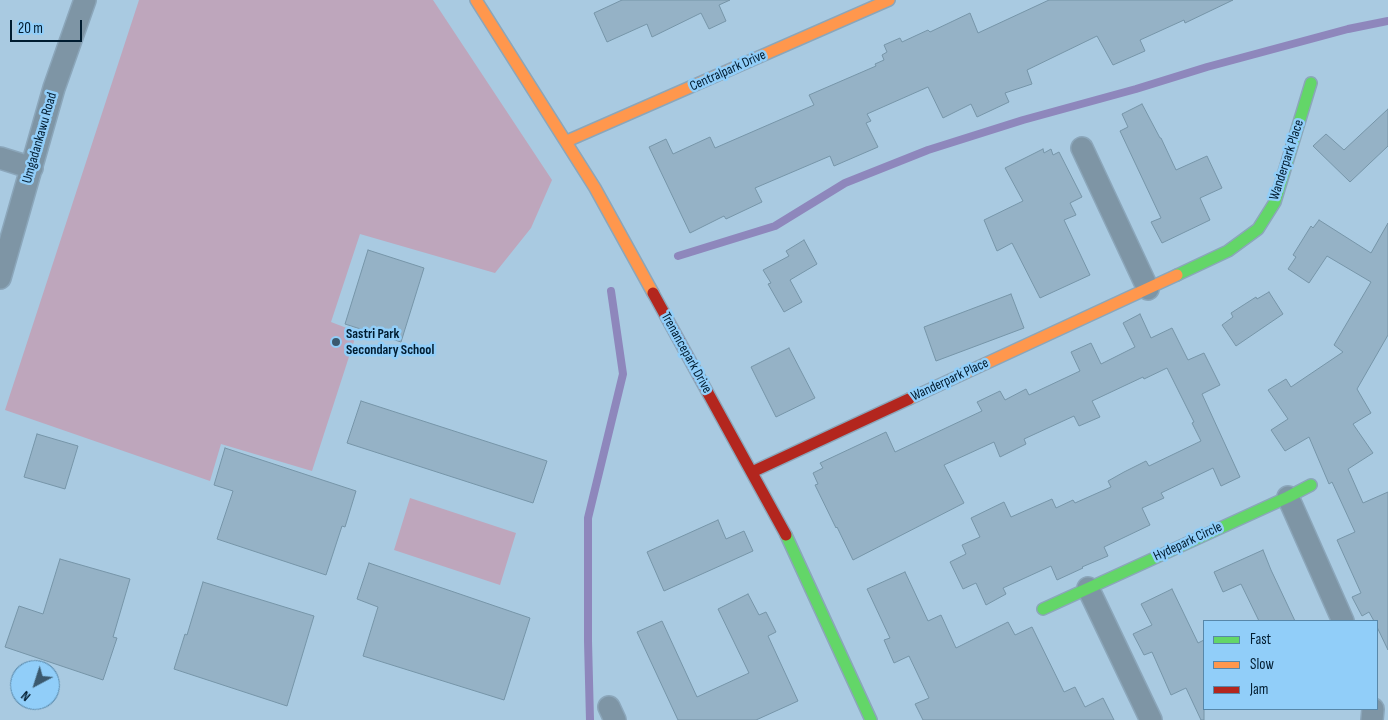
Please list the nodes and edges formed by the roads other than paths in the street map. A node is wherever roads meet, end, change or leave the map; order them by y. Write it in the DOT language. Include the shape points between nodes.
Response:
graph roads {
  1 [pos="85,0"];
  2 [pos="476,0"];
  3 [pos="889,0"];
  4 [pos="1311,83"];
  5 [pos="567,142"];
  6 [pos="1082,148"];
  7 [pos="0,158"];
  8 [pos="32,168"];
  9 [pos="0,278"];
  10 [pos="1148,289"];
  11 [pos="752,472"];
  12 [pos="1311,485"];
  13 [pos="1288,497"];
  14 [pos="1088,588"];
  15 [pos="1043,609"];
  16 [pos="1343,620"];
  17 [pos="871,720"];
  18 [pos="1151,720"];
  1 -- 8 [label="street, Umgadankawu Road" via="54,88"];
  2 -- 5 [label="street, Trenancepark Drive"];
  3 -- 5 [label="street, Centralpark Drive"];
  4 -- 10 [label="street, Wanderpark Place" via="1275,202 1258,230 1228,252"];
  5 -- 11 [label="street, Trenancepark Drive"];
  6 -- 10 [label="street"];
  7 -- 8 [label="street"];
  8 -- 9 [label="street, Umgadankawu Road"];
  10 -- 11 [label="street, Wanderpark Place"];
  11 -- 17 [label="street, Trenancepark Drive" via="785,533"];
  12 -- 13 [label="street, Hydepark Circle"];
  13 -- 14 [label="street, Hydepark Circle"];
  13 -- 16 [label="street"];
  14 -- 15 [label="street, Hydepark Circle"];
  14 -- 18 [label="street"];
}
